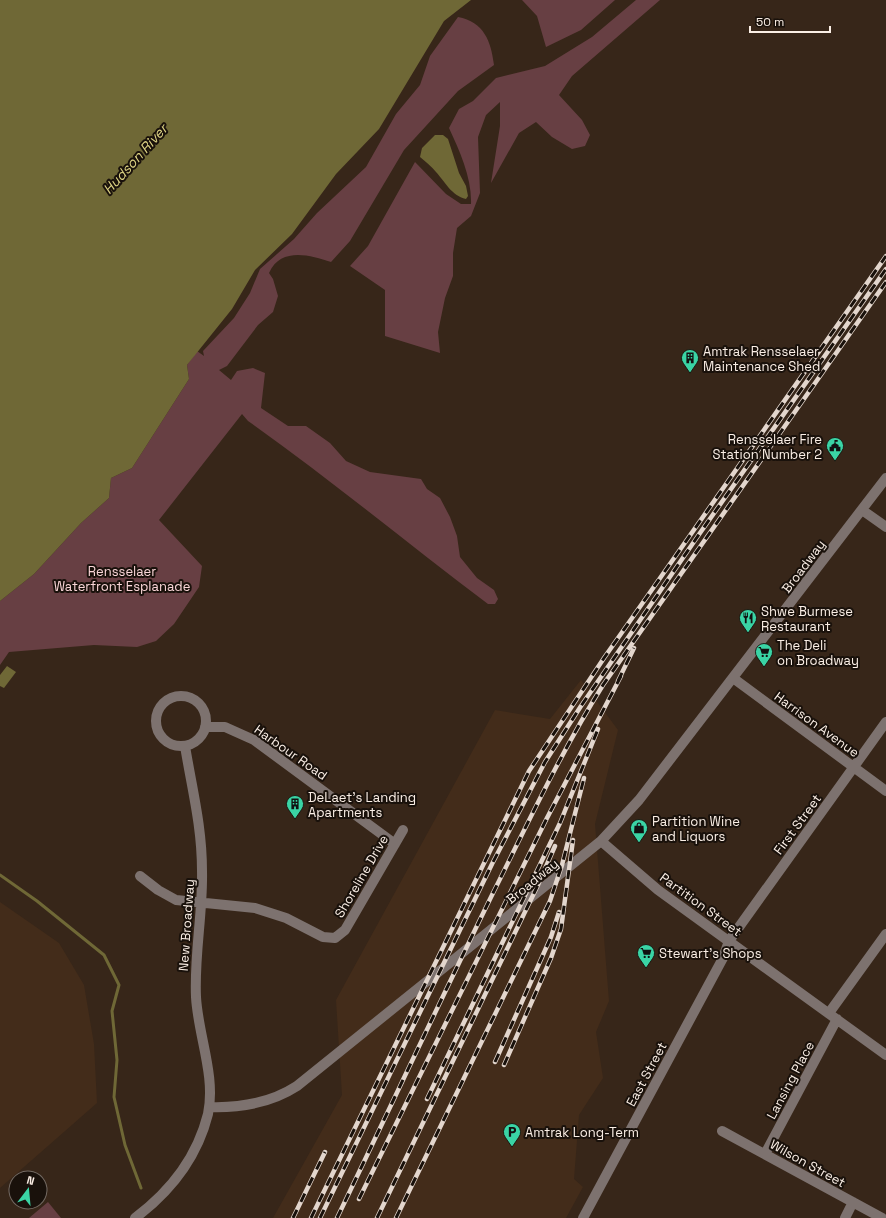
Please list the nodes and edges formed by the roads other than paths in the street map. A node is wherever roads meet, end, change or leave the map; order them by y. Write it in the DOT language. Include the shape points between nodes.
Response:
graph roads {
  1 [pos="886,478"];
  2 [pos="862,510"];
  3 [pos="886,527"];
  4 [pos="733,678"];
  5 [pos="886,722"];
  6 [pos="205,727"];
  7 [pos="185,746"];
  8 [pos="854,767"];
  9 [pos="886,791"];
  10 [pos="403,830"];
  11 [pos="601,841"];
  12 [pos="395,844"];
  13 [pos="140,876"];
  14 [pos="201,903"];
  15 [pos="886,934"];
  16 [pos="729,941"];
  17 [pos="833,1016"];
  18 [pos="886,1055"];
  19 [pos="209,1106"];
  20 [pos="722,1131"];
  21 [pos="765,1154"];
  22 [pos="853,1202"];
  23 [pos="135,1218"];
  24 [pos="583,1218"];
  25 [pos="845,1218"];
  26 [pos="882,1218"];
  1 -- 2 [label="street, Broadway"];
  2 -- 3 [label="street"];
  2 -- 4 [label="street, Broadway"];
  4 -- 8 [label="street, Harrison Avenue"];
  4 -- 11 [label="street, Broadway" via="639,800"];
  5 -- 8 [label="street, First Street"];
  6 -- 7 [label="street" via="198,739"];
  6 -- 7 [label="street" via="204,713 198,704 189,698 178,697 163,704 156,720 158,732 166,742"];
  6 -- 12 [label="street, Harbour Road" via="225,727 254,740"];
  7 -- 14 [label="street, New Broadway" via="197,801 200,830"];
  8 -- 9 [label="street, Harrison Avenue"];
  8 -- 16 [label="street, First Street"];
  10 -- 12 [label="street, Shoreline Drive"];
  11 -- 16 [label="street, Partition Street" via="650,883"];
  11 -- 19 [label="street, Broadway" via="297,1086 279,1096 239,1106"];
  12 -- 14 [label="street, Shoreline Drive" via="345,930 335,938 323,937 286,918 259,909"];
  13 -- 14 [label="street, Shoreline Drive" via="169,897"];
  14 -- 19 [label="street, New Broadway" via="196,991 198,1022 210,1088"];
  15 -- 17 [label="street, Lansing Place"];
  16 -- 17 [label="street, Partition Street"];
  16 -- 24 [label="street, East Street" via="723,958"];
  17 -- 18 [label="street, Partition Street"];
  17 -- 21 [label="street, Lansing Place"];
  19 -- 23 [label="street" via="188,1164 168,1190"];
  20 -- 21 [label="street, Wilson Street"];
  21 -- 22 [label="street, Wilson Street"];
  22 -- 25 [label="street"];
  22 -- 26 [label="street, Wilson Street"];
}
